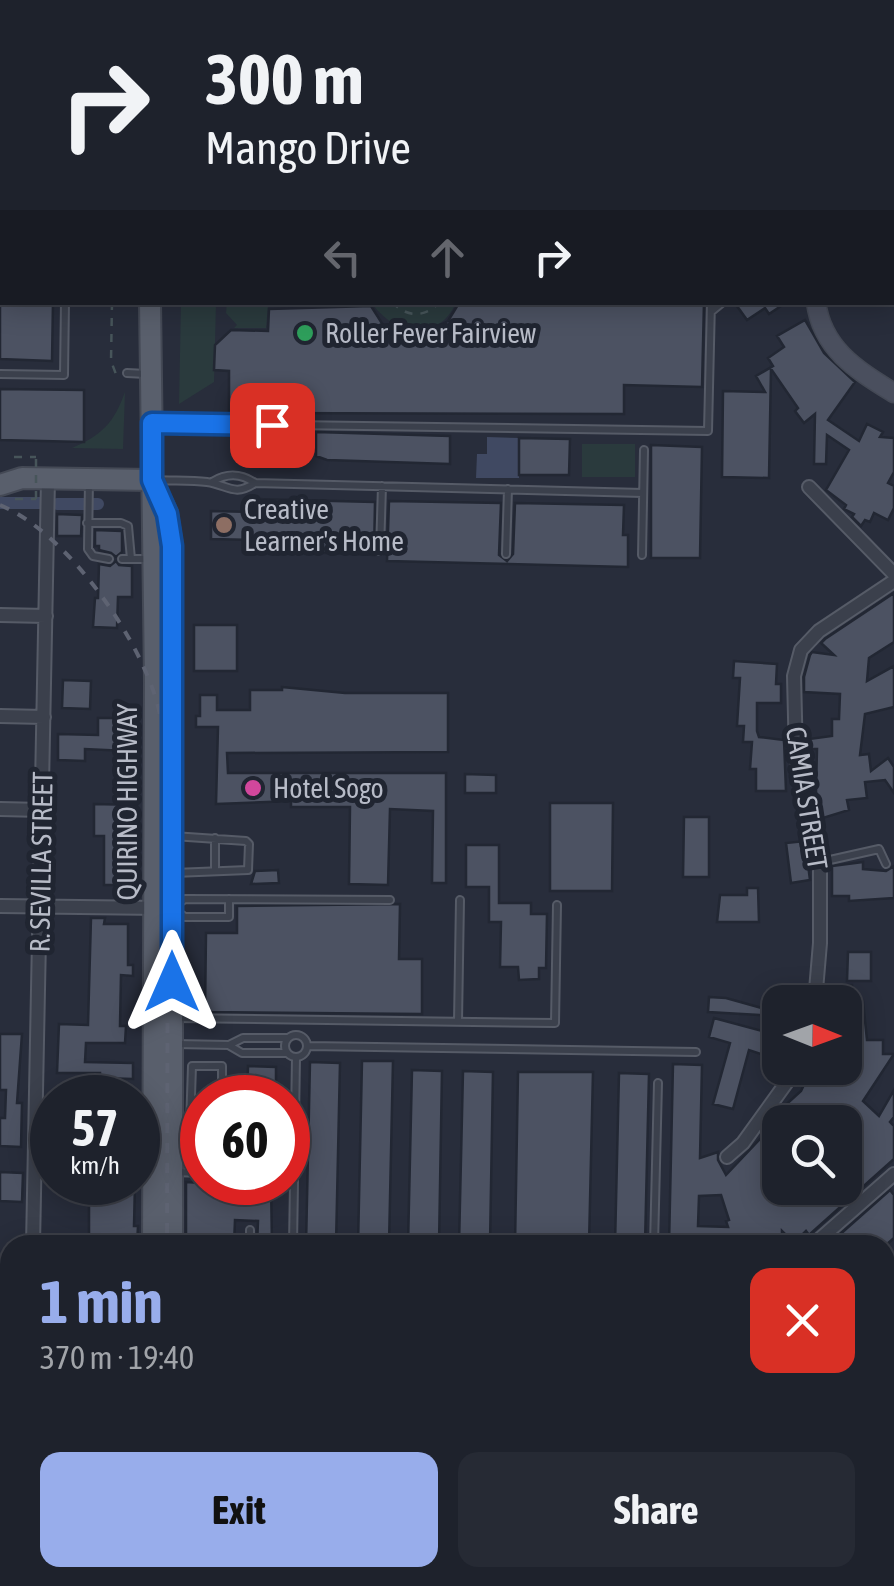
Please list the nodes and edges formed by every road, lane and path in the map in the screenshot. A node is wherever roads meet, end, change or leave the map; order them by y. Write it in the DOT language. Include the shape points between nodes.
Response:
graph roads {
  1 [pos="65,305"];
  2 [pos="112,305"];
  3 [pos="150,305"];
  4 [pos="395,305"];
  5 [pos="436,305"];
  6 [pos="711,305"];
  7 [pos="719,305"];
  8 [pos="816,305"];
  9 [pos="710,312"];
  10 [pos="127,373"];
  11 [pos="0,374"];
  12 [pos="151,374"];
  13 [pos="117,377"];
  14 [pos="894,393"];
  15 [pos="152,423"];
  16 [pos="644,450"];
  17 [pos="7,463"];
  18 [pos="22,478"];
  19 [pos="48,478"];
  20 [pos="88,479"];
  21 [pos="152,480"];
  22 [pos="212,482"];
  23 [pos="255,483"];
  24 [pos="382,486"];
  25 [pos="810,487"];
  26 [pos="508,489"];
  27 [pos="6,492"];
  28 [pos="643,493"];
  29 [pos="87,523"];
  30 [pos="380,551"];
  31 [pos="506,554"];
  32 [pos="642,555"];
  33 [pos="109,559"];
  34 [pos="154,560"];
  35 [pos="894,578"];
  36 [pos="0,615"];
  37 [pos="46,616"];
  38 [pos="0,716"];
  39 [pos="44,717"];
  40 [pos="0,809"];
  41 [pos="42,810"];
  42 [pos="172,836"];
  43 [pos="215,838"];
  44 [pos="820,862"];
  45 [pos="886,864"];
  46 [pos="215,871"];
  47 [pos="172,873"];
  48 [pos="229,899"];
  49 [pos="390,900"];
  50 [pos="460,900"];
  51 [pos="557,904"];
  52 [pos="0,906"];
  53 [pos="40,906"];
  54 [pos="163,908"];
  55 [pos="816,985"];
  56 [pos="172,1018"];
  57 [pos="458,1022"];
  58 [pos="288,1038"];
  59 [pos="163,1044"];
  60 [pos="228,1045"];
  61 [pos="308,1046"];
  62 [pos="696,1052"];
  63 [pos="287,1053"];
  64 [pos="296,1058"];
  65 [pos="192,1075"];
  66 [pos="222,1075"];
  67 [pos="658,1084"];
  68 [pos="785,1085"];
  69 [pos="160,1100"];
  70 [pos="728,1157"];
  71 [pos="160,1174"];
  72 [pos="894,1174"];
  73 [pos="155,1205"];
  74 [pos="250,1230"];
  75 [pos="33,1235"];
  76 [pos="153,1235"];
  77 [pos="170,1235"];
  78 [pos="250,1235"];
  79 [pos="293,1235"];
  80 [pos="654,1235"];
  81 [pos="824,1235"];
  1 -- 11 [label="lane" via="64,375"];
  2 -- 13 [label="path"];
  3 -- 12 [label="main road, QUIRINO HIGHWAY"];
  4 -- 5 [label="path" via="416,315"];
  6 -- 9 [label="lane"];
  7 -- 9 [label="lane"];
  8 -- 14 [label="street" via="836,350"];
  9 -- 15 [label="lane" via="708,431"];
  10 -- 12 [label="lane"];
  12 -- 15 [label="main road, QUIRINO HIGHWAY"];
  15 -- 21 [label="main road, QUIRINO HIGHWAY"];
  16 -- 28 [label="lane"];
  17 -- 18 [label="main road"];
  17 -- 27 [label="path, bridge" via="36,457 36,499"];
  18 -- 19 [label="main road"];
  18 -- 27 [label="main road"];
  19 -- 20 [label="main road"];
  19 -- 37 [label="street, R. SEVILLA STREET"];
  20 -- 21 [label="main road"];
  20 -- 29 [label="lane"];
  21 -- 22 [label="lane"];
  21 -- 34 [label="main road, QUIRINO HIGHWAY"];
  21 -- 42 [label="main road, QUIRINO HIGHWAY" via="172,546"];
  22 -- 23 [label="lane" via="245,476"];
  22 -- 23 [label="lane" via="224,490"];
  23 -- 24 [label="lane"];
  24 -- 26 [label="lane"];
  24 -- 30 [label="lane"];
  25 -- 35 [label="street, CAMIA STREET"];
  26 -- 28 [label="lane"];
  26 -- 31 [label="lane"];
  28 -- 32 [label="lane"];
  29 -- 33 [label="lane" via="90,553"];
  29 -- 34 [label="lane" via="128,526 126,559"];
  34 -- 54 [label="main road, QUIRINO HIGHWAY"];
  35 -- 44 [label="street, CAMIA STREET" via="819,632 796,664 796,758"];
  36 -- 37 [label="street"];
  37 -- 39 [label="street, R. SEVILLA STREET"];
  38 -- 39 [label="street"];
  39 -- 41 [label="street, R. SEVILLA STREET"];
  40 -- 41 [label="street"];
  41 -- 53 [label="street, R. SEVILLA STREET"];
  42 -- 43 [label="lane"];
  42 -- 47 [label="main road, QUIRINO HIGHWAY"];
  43 -- 46 [label="lane"];
  43 -- 46 [label="lane" via="250,844 249,868"];
  44 -- 45 [label="lane" via="879,849"];
  44 -- 55 [label="street, CAMIA STREET"];
  46 -- 47 [label="lane"];
  47 -- 54 [label="main road, QUIRINO HIGHWAY"];
  48 -- 49 [label="lane"];
  48 -- 54 [label="lane" via="185,899"];
  48 -- 54 [label="lane" via="229,917 185,917"];
  50 -- 57 [label="lane"];
  51 -- 57 [label="lane" via="556,1022"];
  52 -- 53 [label="street"];
  53 -- 54 [label="street"];
  53 -- 75 [label="street, R. SEVILLA STREET"];
  54 -- 56 [label="main road, QUIRINO HIGHWAY"];
  54 -- 59 [label="main road, QUIRINO HIGHWAY"];
  56 -- 57 [label="lane"];
  56 -- 59 [label="main road, QUIRINO HIGHWAY"];
  58 -- 60 [label="lane" via="243,1038"];
  58 -- 61 [label="lane" via="300,1035"];
  58 -- 63 [label="lane"];
  59 -- 60 [label="lane"];
  59 -- 69 [label="main road, QUIRINO HIGHWAY"];
  60 -- 63 [label="lane" via="242,1052"];
  61 -- 62 [label="lane"];
  61 -- 64 [label="lane"];
  63 -- 64 [label="lane"];
  64 -- 79 [label="lane"];
  65 -- 66 [label="lane" via="192,1066 222,1067"];
  67 -- 80 [label="lane"];
  68 -- 70 [label="street"];
  71 -- 77 [label="main road, QUIRINO HIGHWAY"];
  72 -- 81 [label="street"];
  73 -- 76 [label="main road, QUIRINO HIGHWAY"];
  74 -- 78 [label="lane"];
}
